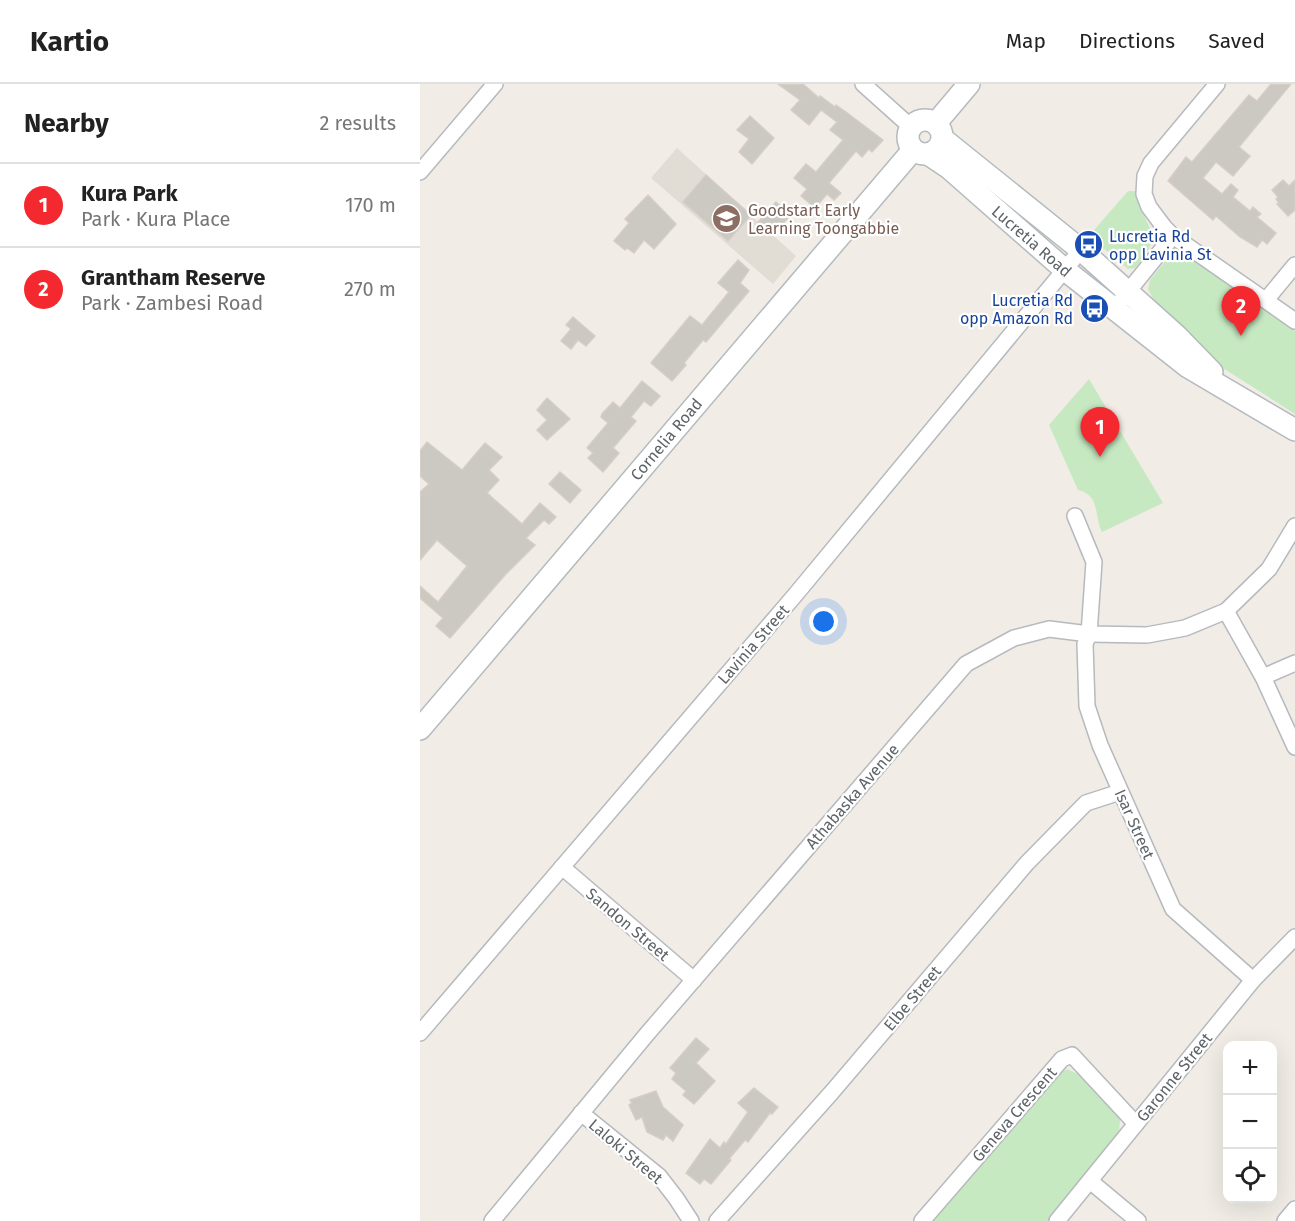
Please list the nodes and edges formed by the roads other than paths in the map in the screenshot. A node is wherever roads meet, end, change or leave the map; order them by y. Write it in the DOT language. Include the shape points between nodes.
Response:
graph roads {
  1 [pos="495,84"];
  2 [pos="863,84"];
  3 [pos="969,84"];
  4 [pos="1217,84"];
  5 [pos="911,127"];
  6 [pos="930,141"];
  7 [pos="420,172"];
  8 [pos="1173,236"];
  9 [pos="1081,250"];
  10 [pos="1295,266"];
  11 [pos="1065,270"];
  12 [pos="1127,292"];
  13 [pos="1266,300"];
  14 [pos="1114,310"];
  15 [pos="1295,321"];
  16 [pos="1226,388"];
  17 [pos="1295,430"];
  18 [pos="1075,516"];
  19 [pos="1295,526"];
  20 [pos="1226,611"];
  21 [pos="1089,634"];
  22 [pos="1295,663"];
  23 [pos="1263,677"];
  24 [pos="420,729"];
  25 [pos="1295,747"];
  26 [pos="1120,792"];
  27 [pos="562,867"];
  28 [pos="1295,937"];
  29 [pos="694,980"];
  30 [pos="1253,980"];
  31 [pos="420,1033"];
  32 [pos="581,1113"];
  33 [pos="1136,1124"];
  34 [pos="1090,1181"];
  35 [pos="1295,1209"];
  36 [pos="492,1221"];
  37 [pos="691,1221"];
  38 [pos="717,1221"];
  39 [pos="922,1221"];
  40 [pos="1058,1221"];
  41 [pos="1138,1221"];
  42 [pos="1285,1221"];
  1 -- 7 [label="street"];
  2 -- 5 [label="street"];
  3 -- 6 [label="street, Cornelia Road"];
  4 -- 8 [label="street" via="1151,163 1145,176 1144,194 1156,217"];
  5 -- 6 [label="street" via="927,119"];
  6 -- 9 [label="street, Lucretia Road"];
  6 -- 11 [label="street, Lucretia Road" via="949,168"];
  6 -- 24 [label="street, Cornelia Road"];
  8 -- 12 [label="street"];
  8 -- 13 [label="street"];
  9 -- 11 [label="street, Lavinia Street"];
  9 -- 12 [label="street, Lucretia Road"];
  10 -- 13 [label="street"];
  11 -- 14 [label="street, Lucretia Road"];
  11 -- 27 [label="street, Lavinia Street" via="796,594"];
  12 -- 14 [label="street"];
  12 -- 16 [label="street, Lucretia Road" via="1178,336"];
  13 -- 15 [label="street"];
  14 -- 16 [label="street, Lucretia Road" via="1188,367"];
  16 -- 17 [label="street, Lucretia Road"];
  18 -- 21 [label="street, Isar Street" via="1094,562"];
  19 -- 20 [label="street, Athabaska Avenue" via="1269,569"];
  20 -- 21 [label="street, Athabaska Avenue" via="1185,628 1148,635"];
  20 -- 23 [label="street"];
  21 -- 26 [label="street, Isar Street" via="1085,644 1087,706"];
  21 -- 29 [label="street, Athabaska Avenue" via="1049,629 1014,638 966,664"];
  22 -- 23 [label="street"];
  23 -- 25 [label="street"];
  26 -- 30 [label="street, Isar Street" via="1173,909"];
  26 -- 38 [label="street, Elbe Street" via="1086,803 1027,863"];
  27 -- 29 [label="street, Sandon Street"];
  27 -- 31 [label="street, Lavinia Street"];
  28 -- 30 [label="street, Garonne Street"];
  29 -- 32 [label="street, Athabaska Avenue"];
  30 -- 33 [label="street, Garonne Street"];
  32 -- 36 [label="street, Athabaska Avenue"];
  32 -- 37 [label="street, Laloki Street" via="658,1176"];
  33 -- 34 [label="street, Garonne Street"];
  33 -- 39 [label="street, Geneva Crescent" via="1072,1055 1062,1059"];
  34 -- 40 [label="street, Garonne Street"];
  34 -- 41 [label="street"];
  35 -- 42 [label="street"];
}
